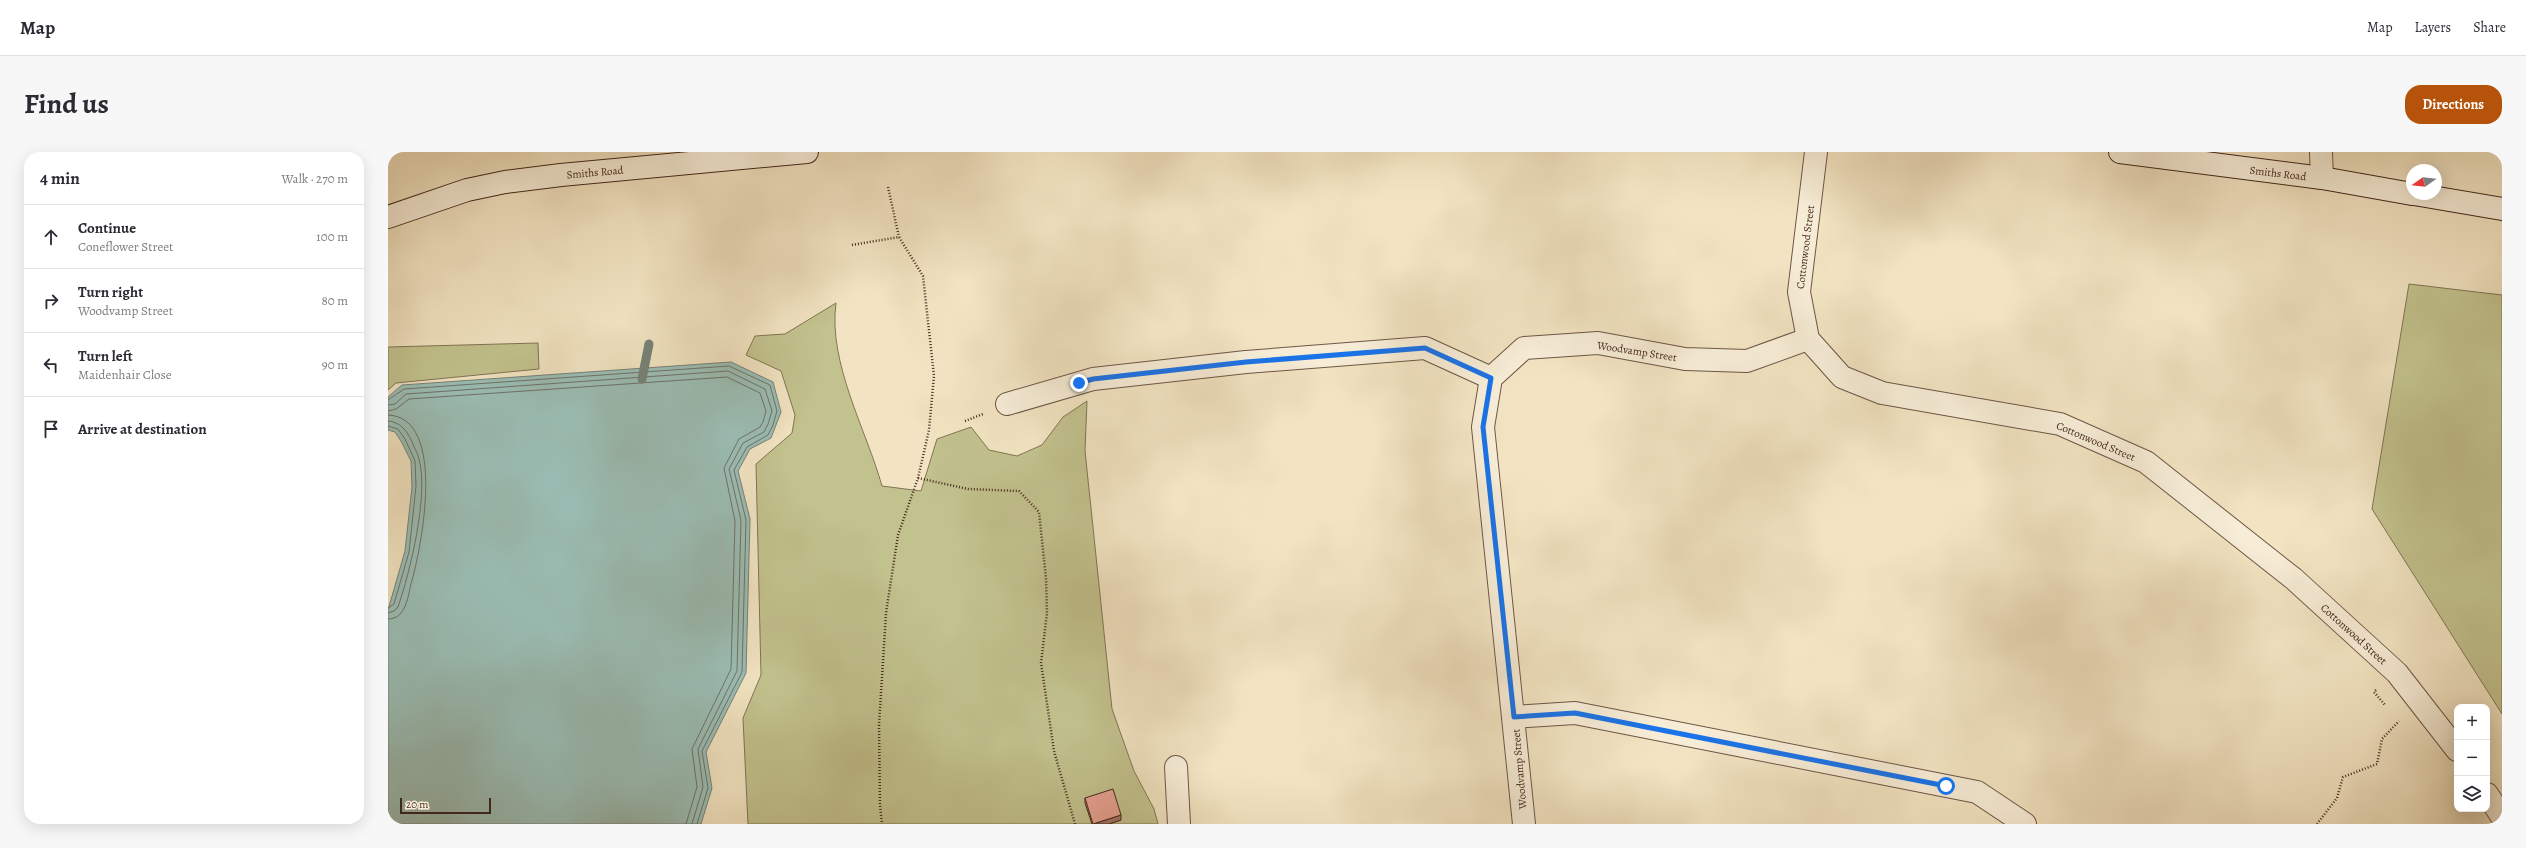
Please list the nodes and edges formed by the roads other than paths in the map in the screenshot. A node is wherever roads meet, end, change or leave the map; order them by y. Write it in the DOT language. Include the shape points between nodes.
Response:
graph roads {
  1 [pos="807,152"];
  2 [pos="1816,152"];
  3 [pos="2120,152"];
  4 [pos="2320,152"];
  5 [pos="2322,178"];
  6 [pos="2406,193"];
  7 [pos="2442,199"];
  8 [pos="2502,209"];
  9 [pos="388,217"];
  10 [pos="1808,339"];
  11 [pos="1491,378"];
  12 [pos="1008,404"];
  13 [pos="1514,717"];
  14 [pos="2454,746"];
  15 [pos="1176,767"];
  16 [pos="2490,799"];
  17 [pos="2502,817"];
  18 [pos="1179,824"];
  19 [pos="1524,824"];
  20 [pos="2025,824"];
  1 -- 9 [label="street, Smiths Road" via="506,182 467,190"];
  2 -- 10 [label="street, Cottonwood Street" via="1799,292"];
  3 -- 5 [label="street, Smiths Road"];
  4 -- 5 [label="street"];
  5 -- 6 [label="street, Smiths Road"];
  7 -- 8 [label="street, Smiths Road"];
  10 -- 11 [label="street, Woodvamp Street" via="1747,361 1685,359 1598,343 1524,348"];
  10 -- 14 [label="street, Cottonwood Street" via="1842,377 1882,393 2060,424 2146,462 2294,580 2397,673"];
  11 -- 12 [label="street" via="1425,348 1246,362 1093,379"];
  11 -- 13 [label="street, Woodvamp Street" via="1483,427"];
  13 -- 19 [label="street, Woodvamp Street"];
  13 -- 20 [label="street" via="1575,713 1977,792"];
  15 -- 18 [label="street"];
  16 -- 17 [label="street"];
}
